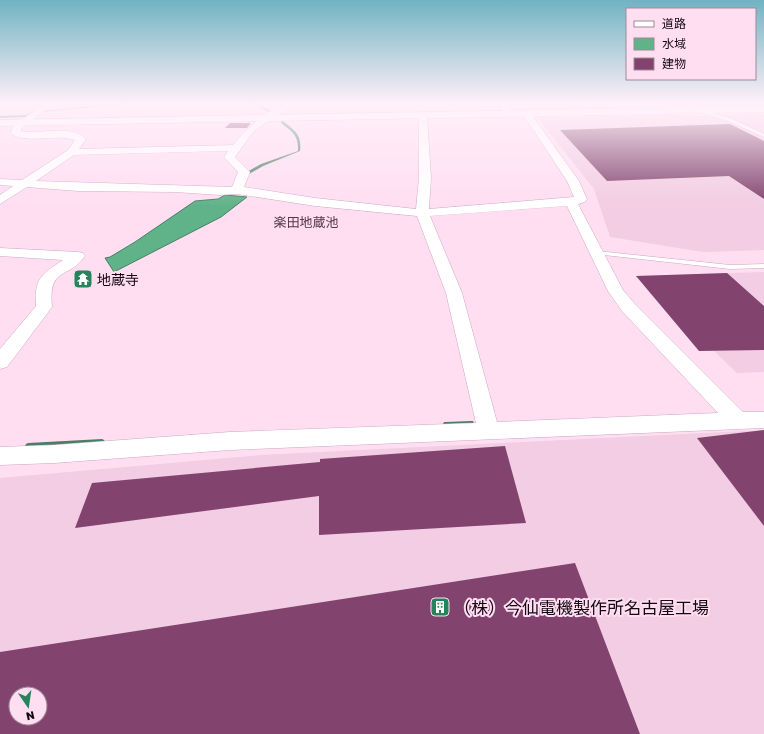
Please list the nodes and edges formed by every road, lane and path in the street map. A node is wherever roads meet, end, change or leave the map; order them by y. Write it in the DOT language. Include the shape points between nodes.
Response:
graph roads {
  1 [pos="78,137"];
  2 [pos="244,137"];
  3 [pos="427,137"];
  4 [pos="543,137"];
  5 [pos="234,148"];
  6 [pos="72,152"];
  7 [pos="0,182"];
  8 [pos="23,184"];
  9 [pos="237,190"];
  10 [pos="0,200"];
  11 [pos="571,202"];
  12 [pos="422,213"];
  13 [pos="1,253"];
  14 [pos="596,253"];
  15 [pos="764,266"];
  16 [pos="0,362"];
  17 [pos="764,420"];
  18 [pos="739,422"];
  19 [pos="488,430"];
  20 [pos="0,456"];
  1 -- 6 [label="street" via="81,139"];
  2 -- 5 [label="street"];
  3 -- 12 [label="street"];
  4 -- 11 [label="street" via="573,181 581,199"];
  5 -- 6 [label="street"];
  5 -- 9 [label="street" via="229,157 244,172"];
  6 -- 8 [label="street"];
  7 -- 8 [label="street"];
  8 -- 9 [label="street"];
  8 -- 10 [label="street"];
  9 -- 12 [label="street" via="315,202"];
  11 -- 12 [label="street"];
  11 -- 14 [label="street"];
  12 -- 19 [label="street" via="454,293"];
  13 -- 16 [label="street" via="78,256 48,277 43,293 44,307"];
  14 -- 15 [label="lane" via="730,267"];
  14 -- 18 [label="street" via="616,291 628,307"];
  17 -- 18 [label="street"];
  18 -- 19 [label="street"];
  19 -- 20 [label="street" via="230,441"];
}
